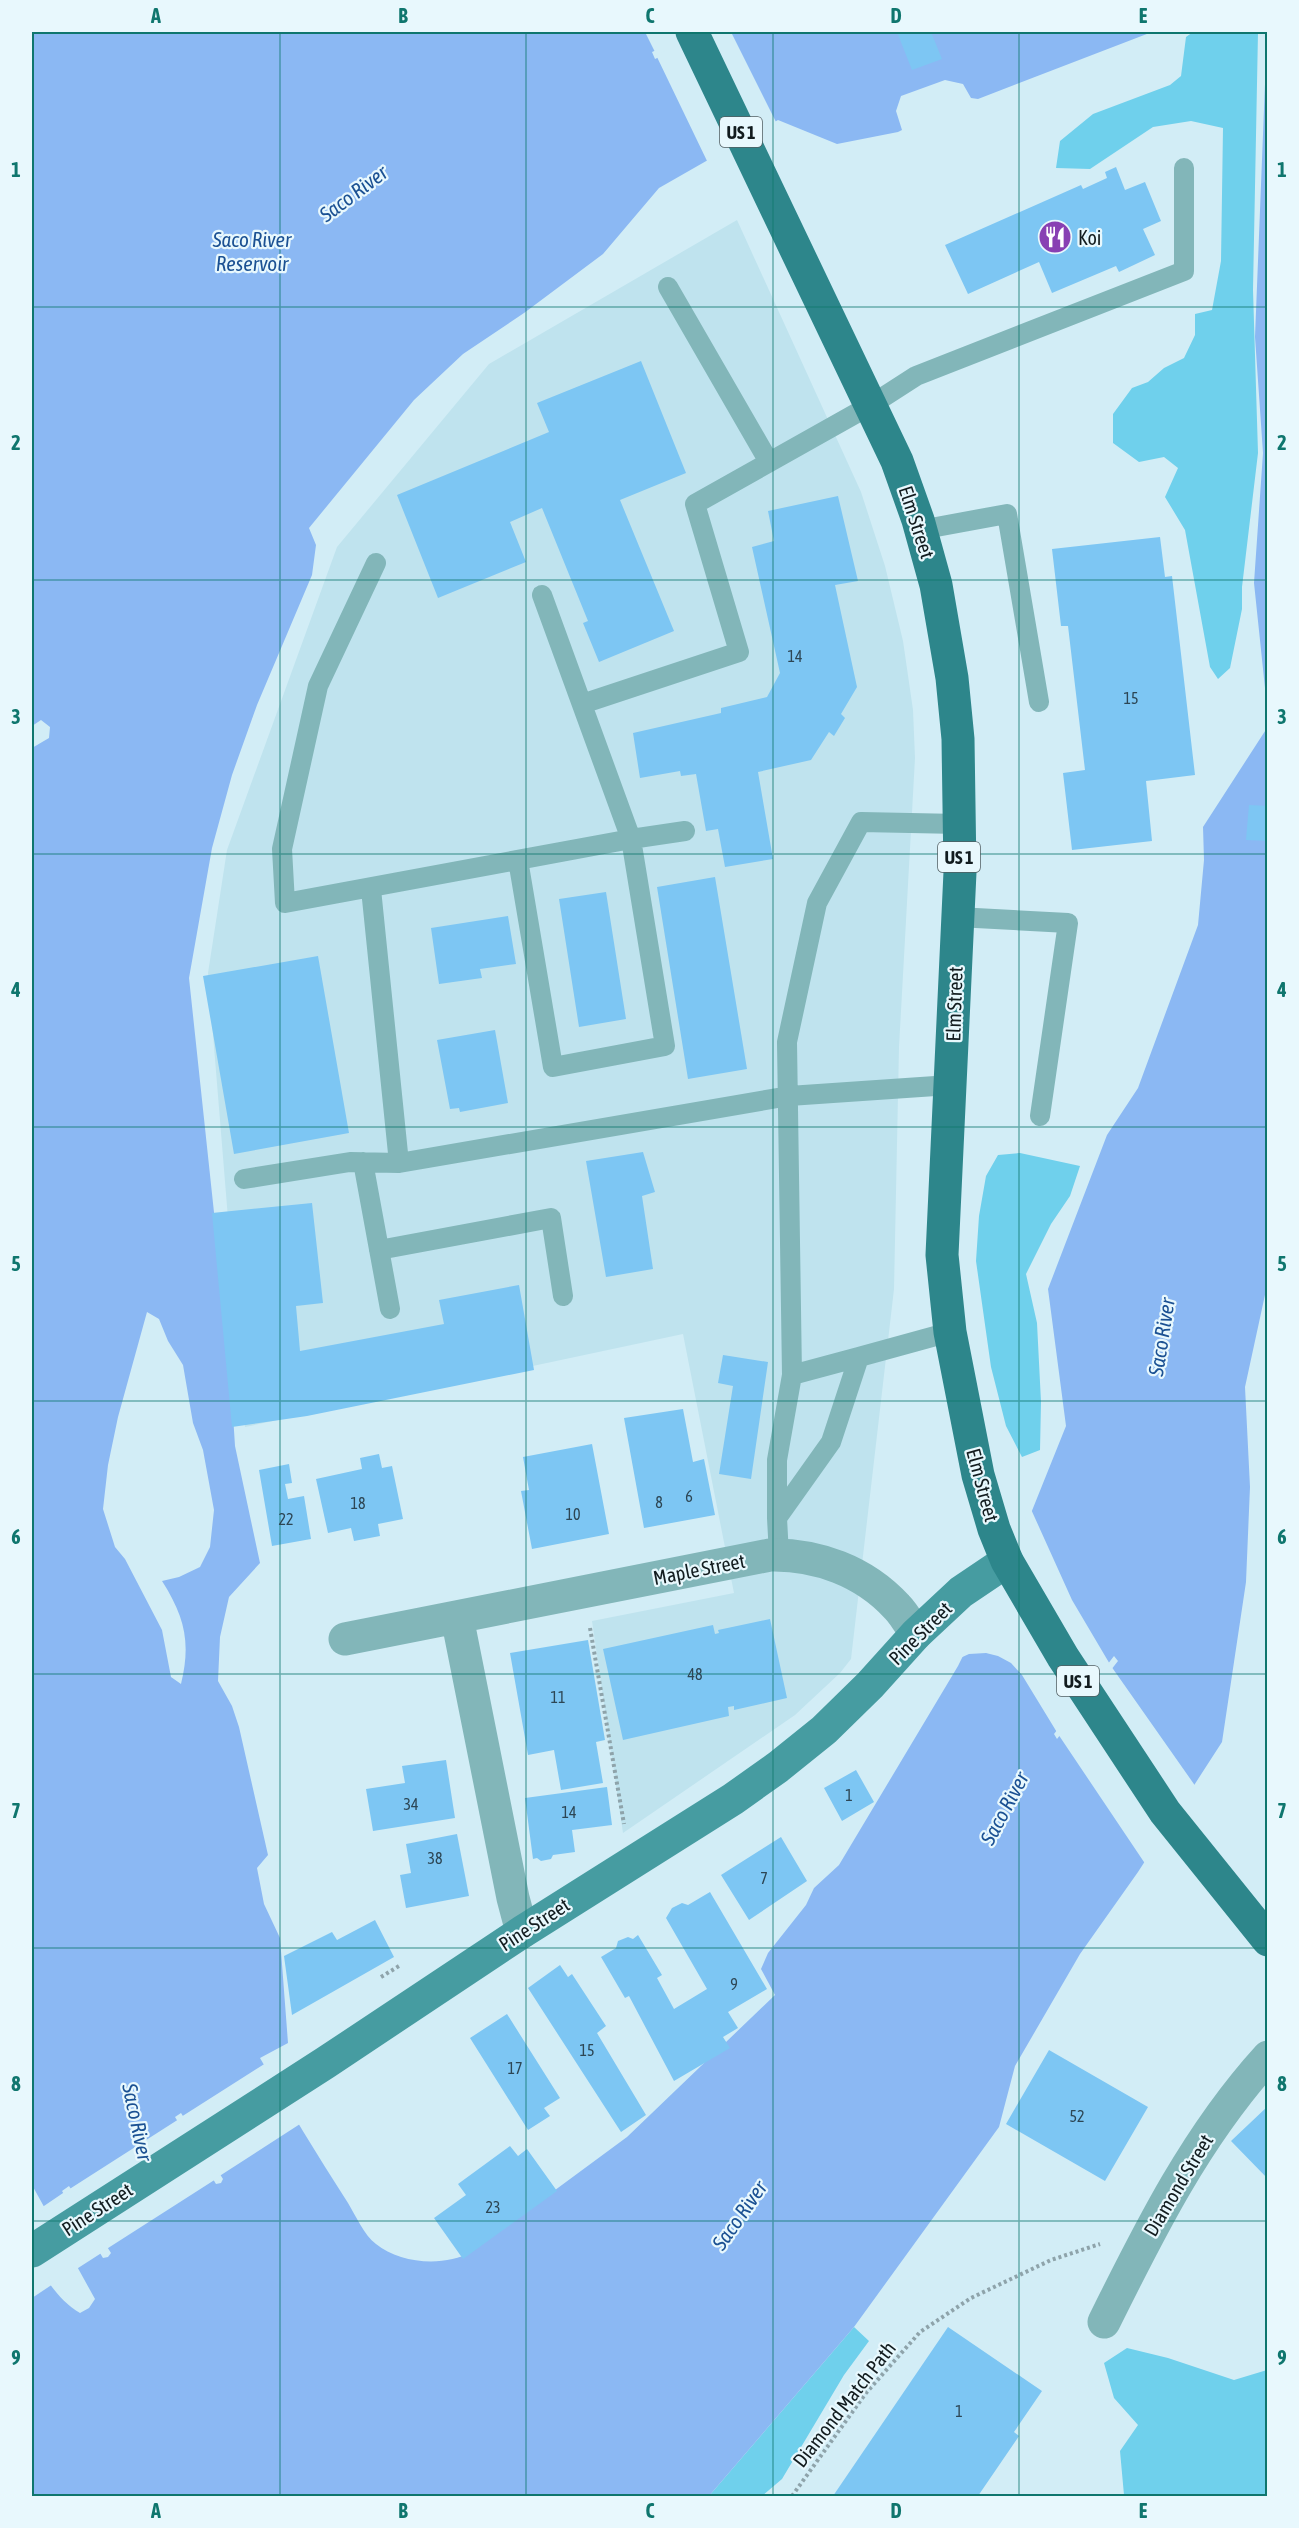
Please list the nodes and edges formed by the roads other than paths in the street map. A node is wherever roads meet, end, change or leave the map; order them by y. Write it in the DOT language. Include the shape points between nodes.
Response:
graph roads {
  1 [pos="692,32"];
  2 [pos="1184,168"];
  3 [pos="668,287"];
  4 [pos="871,405"];
  5 [pos="769,462"];
  6 [pos="920,530"];
  7 [pos="376,563"];
  8 [pos="542,595"];
  9 [pos="1040,702"];
  10 [pos="582,704"];
  11 [pos="959,824"];
  12 [pos="685,831"];
  13 [pos="631,839"];
  14 [pos="518,860"];
  15 [pos="371,889"];
  16 [pos="957,917"];
  17 [pos="950,1086"];
  18 [pos="789,1096"];
  19 [pos="1040,1116"];
  20 [pos="363,1162"];
  21 [pos="399,1163"];
  22 [pos="244,1179"];
  23 [pos="379,1250"];
  24 [pos="563,1296"];
  25 [pos="390,1309"];
  26 [pos="950,1332"];
  27 [pos="859,1357"];
  28 [pos="792,1375"];
  29 [pos="777,1518"];
  30 [pos="779,1555"];
  31 [pos="1008,1561"];
  32 [pos="457,1617"];
  33 [pos="916,1634"];
  34 [pos="345,1639"];
  35 [pos="522,1932"];
  36 [pos="1268,1940"];
  37 [pos="1268,2057"];
  38 [pos="32,2251"];
  39 [pos="1104,2322"];
  1 -- 4 [label="main road, Elm Street / US 1"];
  2 -- 4 [label="lane" via="1184,271 916,376"];
  3 -- 5 [label="lane"];
  4 -- 5 [label="lane"];
  4 -- 6 [label="main road, Elm Street / US 1" via="897,461"];
  5 -- 10 [label="lane" via="695,504 739,652"];
  6 -- 9 [label="lane" via="1008,514"];
  6 -- 11 [label="main road, Elm Street / US 1" via="936,585 952,678 958,739"];
  7 -- 15 [label="lane" via="318,686 282,849 285,903"];
  8 -- 10 [label="lane"];
  10 -- 13 [label="lane"];
  11 -- 16 [label="main road, Elm Street / US 1"];
  11 -- 18 [label="lane" via="861,822 818,903 787,1041"];
  12 -- 13 [label="lane"];
  13 -- 14 [label="lane"];
  13 -- 14 [label="lane" via="665,1046 553,1067"];
  14 -- 15 [label="lane"];
  15 -- 21 [label="lane"];
  16 -- 17 [label="main road, Elm Street / US 1"];
  16 -- 19 [label="lane" via="1068,923"];
  17 -- 18 [label="lane"];
  17 -- 26 [label="main road, Elm Street / US 1" via="942,1255"];
  18 -- 21 [label="lane"];
  18 -- 28 [label="lane"];
  20 -- 21 [label="lane"];
  20 -- 22 [label="lane"];
  20 -- 23 [label="lane"];
  23 -- 24 [label="lane" via="551,1218"];
  23 -- 25 [label="lane"];
  26 -- 27 [label="lane"];
  26 -- 31 [label="main road, Elm Street / US 1" via="987,1509"];
  27 -- 28 [label="lane"];
  27 -- 29 [label="lane" via="831,1442"];
  28 -- 29 [label="lane" via="777,1460"];
  29 -- 30 [label="lane"];
  30 -- 32 [label="street, Maple Street"];
  30 -- 33 [label="street, Maple Street" via="818,1559 864,1579 898,1607"];
  31 -- 33 [label="street, Pine Street" via="961,1592"];
  31 -- 36 [label="main road, Elm Street / US 1" via="1063,1657 1142,1779 1187,1842"];
  32 -- 34 [label="street, Maple Street"];
  32 -- 35 [label="street"];
  33 -- 35 [label="street, Pine Street" via="824,1730 778,1767"];
  35 -- 38 [label="street, Pine Street"];
  37 -- 39 [label="street, Diamond Street" via="1238,2090 1209,2132 1150,2229"];
}
